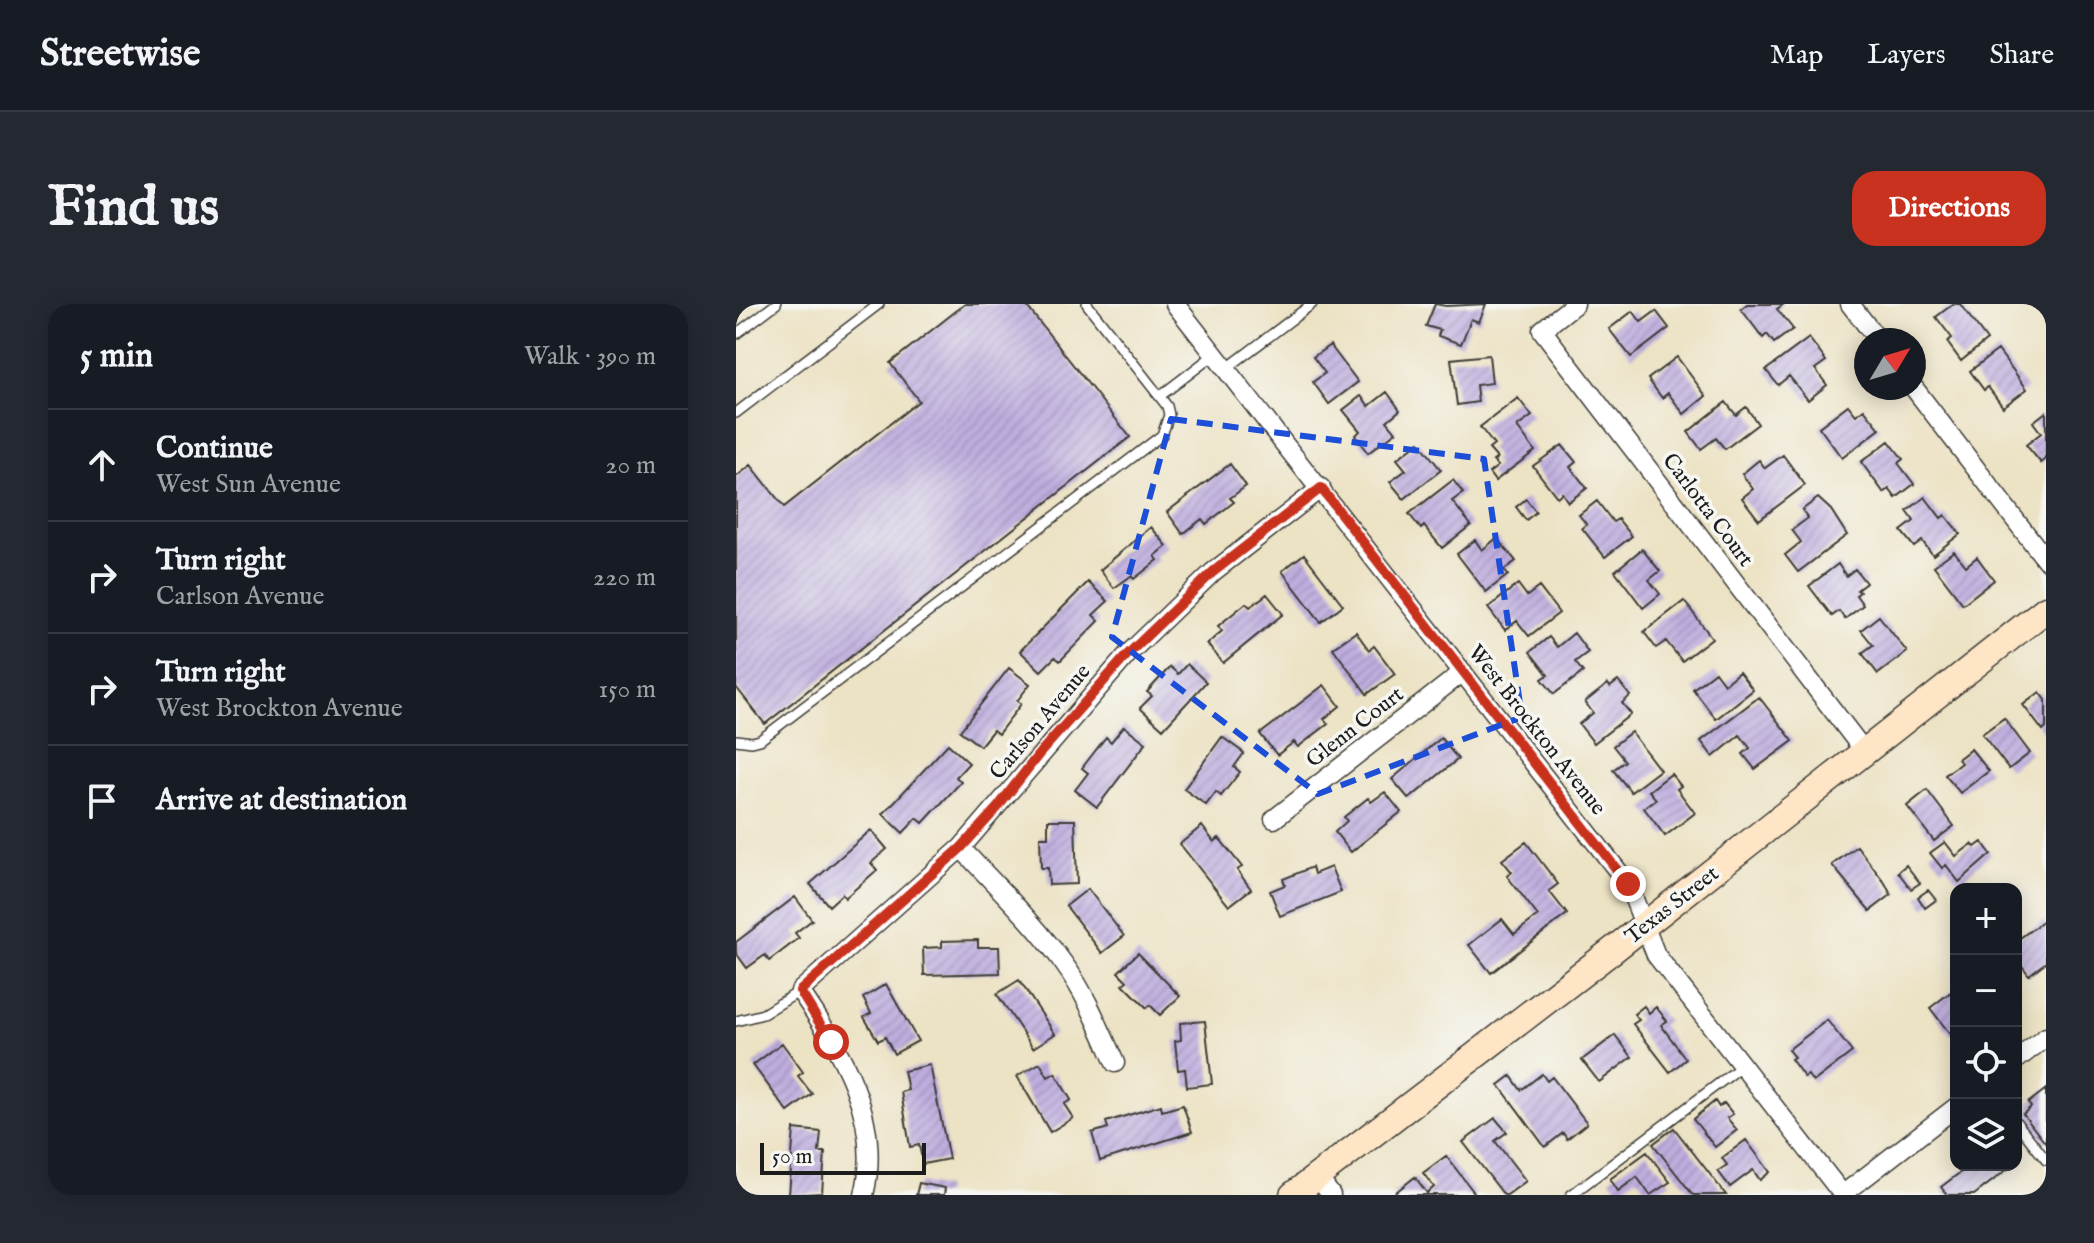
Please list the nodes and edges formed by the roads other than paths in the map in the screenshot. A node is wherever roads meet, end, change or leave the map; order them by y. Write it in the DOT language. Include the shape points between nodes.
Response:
graph roads {
  1 [pos="776,304"];
  2 [pos="879,304"];
  3 [pos="1087,304"];
  4 [pos="1175,304"];
  5 [pos="1312,304"];
  6 [pos="1575,304"];
  7 [pos="1850,304"];
  8 [pos="1869,328"];
  9 [pos="736,334"];
  10 [pos="1220,361"];
  11 [pos="1160,396"];
  12 [pos="1923,400"];
  13 [pos="736,413"];
  14 [pos="1321,488"];
  15 [pos="2046,560"];
  16 [pos="2046,609"];
  17 [pos="1463,672"];
  18 [pos="736,740"];
  19 [pos="1864,751"];
  20 [pos="1274,819"];
  21 [pos="961,848"];
  22 [pos="1643,925"];
  23 [pos="800,991"];
  24 [pos="736,1021"];
  25 [pos="2046,1037"];
  26 [pos="2022,1055"];
  27 [pos="1115,1063"];
  28 [pos="1742,1066"];
  29 [pos="1950,1112"];
  30 [pos="2022,1130"];
  31 [pos="2046,1160"];
  32 [pos="1324,1186"];
  33 [pos="864,1195"];
  34 [pos="1293,1195"];
  35 [pos="1571,1195"];
  36 [pos="1842,1195"];
  1 -- 9 [label="lane"];
  2 -- 13 [label="lane"];
  3 -- 11 [label="lane"];
  4 -- 10 [label="street, West Brockton Avenue"];
  5 -- 10 [label="lane"];
  6 -- 19 [label="street, Carlotta Court" via="1542,330"];
  7 -- 8 [label="street"];
  10 -- 11 [label="lane"];
  10 -- 14 [label="street, West Brockton Avenue"];
  11 -- 18 [label="lane" via="1169,415 1157,440 760,740"];
  12 -- 15 [label="street"];
  14 -- 17 [label="street, West Brockton Avenue"];
  14 -- 21 [label="street, Carlson Avenue" via="1213,572 1127,655"];
  16 -- 19 [label="street, Texas Street"];
  17 -- 20 [label="street, Glenn Court"];
  17 -- 22 [label="street, West Brockton Avenue" via="1628,884"];
  19 -- 22 [label="street, Texas Street"];
  21 -- 23 [label="street, Carlson Avenue"];
  21 -- 27 [label="street" via="1065,966"];
  22 -- 28 [label="street, West Brockton Avenue" via="1656,955"];
  22 -- 32 [label="street, Texas Street"];
  23 -- 24 [label="lane" via="763,1014"];
  23 -- 33 [label="street" via="853,1078 864,1111"];
  25 -- 26 [label="street"];
  28 -- 35 [label="lane"];
  28 -- 36 [label="street, West Brockton Avenue"];
  29 -- 36 [label="street"];
  30 -- 31 [label="lane"];
  32 -- 34 [label="street, Texas Street"];
}
